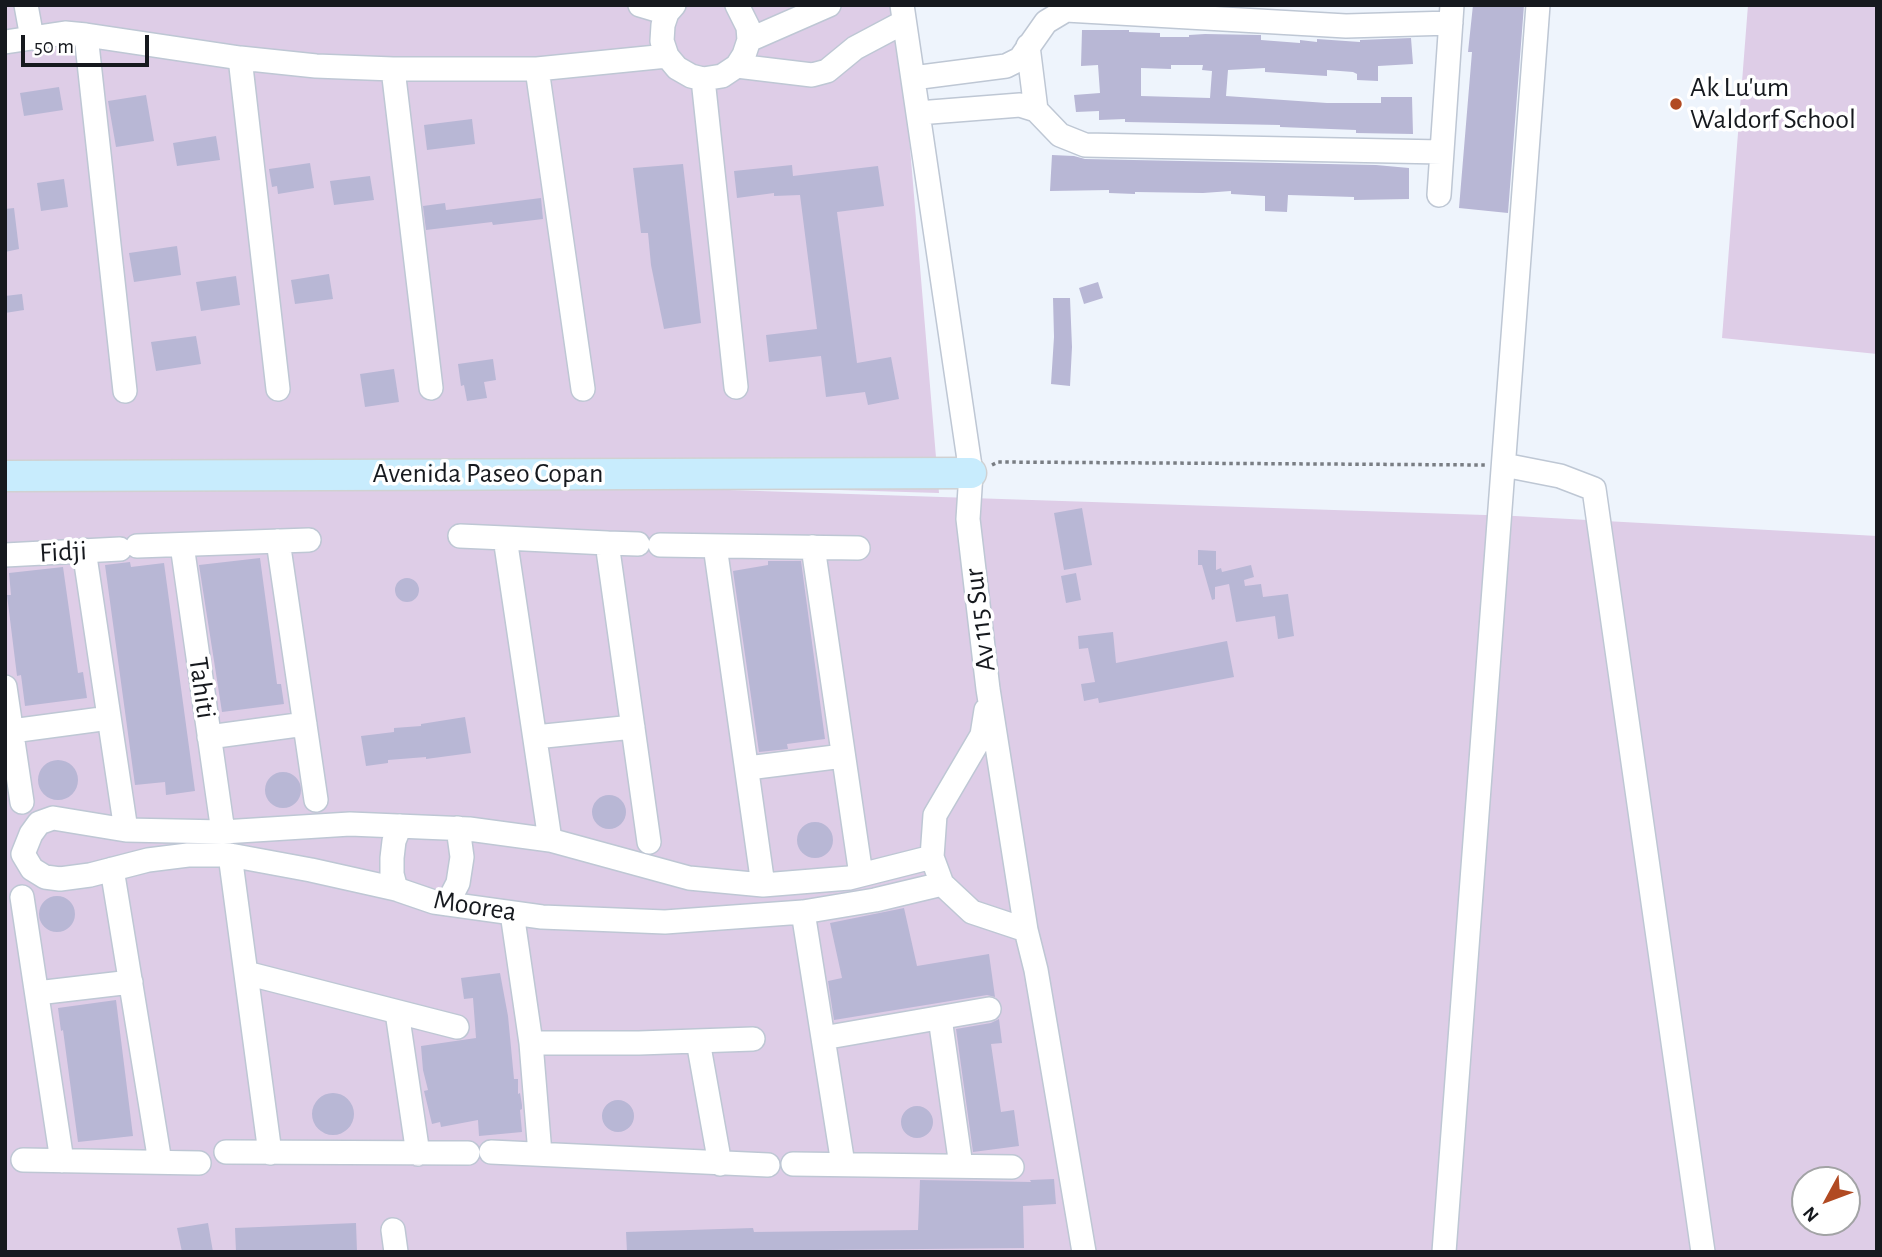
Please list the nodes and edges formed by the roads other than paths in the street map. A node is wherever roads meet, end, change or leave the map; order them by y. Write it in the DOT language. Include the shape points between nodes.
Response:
graph roads {
  1 [pos="26,5"];
  2 [pos="640,5"];
  3 [pos="737,5"];
  4 [pos="829,5"];
  5 [pos="1538,5"];
  6 [pos="671,9"];
  7 [pos="903,14"];
  8 [pos="1451,14"];
  9 [pos="86,35"];
  10 [pos="32,38"];
  11 [pos="749,40"];
  12 [pos="5,42"];
  13 [pos="1028,46"];
  14 [pos="667,56"];
  15 [pos="240,58"];
  16 [pos="737,65"];
  17 [pos="393,69"];
  18 [pos="537,69"];
  19 [pos="913,78"];
  20 [pos="703,79"];
  21 [pos="1036,110"];
  22 [pos="918,113"];
  23 [pos="1442,152"];
  24 [pos="1439,195"];
  25 [pos="736,387"];
  26 [pos="431,388"];
  27 [pos="278,389"];
  28 [pos="583,389"];
  29 [pos="125,391"];
  30 [pos="1504,465"];
  31 [pos="971,473"];
  32 [pos="5,476"];
  33 [pos="460,536"];
  34 [pos="505,538"];
  35 [pos="309,540"];
  36 [pos="278,541"];
  37 [pos="607,543"];
  38 [pos="182,545"];
  39 [pos="715,545"];
  40 [pos="813,547"];
  41 [pos="858,548"];
  42 [pos="84,550"];
  43 [pos="5,555"];
  44 [pos="5,687"];
  45 [pos="988,690"];
  46 [pos="109,718"];
  47 [pos="305,724"];
  48 [pos="633,727"];
  49 [pos="12,732"];
  50 [pos="209,737"];
  51 [pos="536,737"];
  52 [pos="843,755"];
  53 [pos="748,768"];
  54 [pos="316,800"];
  55 [pos="22,802"];
  56 [pos="400,826"];
  57 [pos="457,828"];
  58 [pos="126,830"];
  59 [pos="223,832"];
  60 [pos="550,840"];
  61 [pos="649,842"];
  62 [pos="14,855"];
  63 [pos="230,855"];
  64 [pos="932,857"];
  65 [pos="112,869"];
  66 [pos="867,873"];
  67 [pos="942,884"];
  68 [pos="763,885"];
  69 [pos="396,889"];
  70 [pos="22,897"];
  71 [pos="875,900"];
  72 [pos="447,904"];
  73 [pos="803,912"];
  74 [pos="512,913"];
  75 [pos="1026,930"];
  76 [pos="246,974"];
  77 [pos="131,982"];
  78 [pos="37,993"];
  79 [pos="989,1009"];
  80 [pos="397,1012"];
  81 [pos="940,1018"];
  82 [pos="457,1027"];
  83 [pos="823,1038"];
  84 [pos="753,1040"];
  85 [pos="698,1041"];
  86 [pos="531,1043"];
  87 [pos="226,1152"];
  88 [pos="491,1152"];
  89 [pos="270,1153"];
  90 [pos="468,1153"];
  91 [pos="418,1154"];
  92 [pos="540,1154"];
  93 [pos="23,1160"];
  94 [pos="62,1161"];
  95 [pos="160,1162"];
  96 [pos="199,1163"];
  97 [pos="720,1164"];
  98 [pos="793,1164"];
  99 [pos="843,1164"];
  100 [pos="768,1165"];
  101 [pos="961,1166"];
  102 [pos="1012,1167"];
  103 [pos="1082,1242"];
  104 [pos="1444,1252"];
  105 [pos="1703,1252"];
  1 -- 10 [label="street"];
  2 -- 6 [label="street"];
  3 -- 11 [label="street"];
  4 -- 11 [label="street"];
  5 -- 30 [label="street"];
  6 -- 14 [label="street" via="663,25"];
  7 -- 16 [label="street" via="827,71 812,75"];
  7 -- 19 [label="street, Av 115 Sur"];
  8 -- 13 [label="street" via="1346,26 1066,10 1046,22"];
  8 -- 23 [label="street"];
  9 -- 10 [label="street"];
  9 -- 15 [label="street"];
  9 -- 29 [label="street"];
  10 -- 12 [label="street"];
  11 -- 16 [label="street"];
  13 -- 19 [label="street" via="1020,59 1006,66"];
  13 -- 21 [label="street"];
  14 -- 18 [label="street"];
  14 -- 20 [label="street" via="677,68"];
  15 -- 17 [label="street"];
  15 -- 27 [label="street"];
  16 -- 20 [label="street" via="722,76"];
  17 -- 18 [label="street"];
  17 -- 26 [label="street"];
  18 -- 28 [label="street"];
  19 -- 22 [label="street, Av 115 Sur"];
  20 -- 25 [label="street"];
  21 -- 22 [label="street" via="1020,105"];
  21 -- 23 [label="street" via="1060,135 1084,145"];
  22 -- 31 [label="street, Av 115 Sur"];
  23 -- 24 [label="street"];
  30 -- 104 [label="street"];
  30 -- 105 [label="street" via="1560,475 1594,489"];
  31 -- 32 [label="main road, Avenida Paseo Copan"];
  31 -- 45 [label="street, Av 115 Sur" via="968,519"];
  33 -- 34 [label="street"];
  34 -- 37 [label="street"];
  34 -- 51 [label="street"];
  35 -- 36 [label="street, Fidji"];
  36 -- 38 [label="street, Fidji"];
  36 -- 47 [label="street"];
  37 -- 39 [label="street"];
  37 -- 48 [label="street"];
  38 -- 42 [label="street, Fidji"];
  38 -- 50 [label="street, Tahiti"];
  39 -- 40 [label="street"];
  39 -- 53 [label="street"];
  40 -- 41 [label="street"];
  40 -- 52 [label="street"];
  42 -- 43 [label="street, Fidji"];
  42 -- 46 [label="street"];
  44 -- 49 [label="street"];
  45 -- 64 [label="street" via="982,735 935,816"];
  45 -- 75 [label="street, Av 115 Sur"];
  46 -- 49 [label="street"];
  46 -- 58 [label="street"];
  47 -- 50 [label="street"];
  47 -- 54 [label="street"];
  48 -- 51 [label="street"];
  48 -- 61 [label="street"];
  49 -- 55 [label="street"];
  50 -- 59 [label="street, Tahiti"];
  51 -- 60 [label="street"];
  52 -- 53 [label="street"];
  52 -- 66 [label="street"];
  53 -- 68 [label="street"];
  56 -- 57 [label="street"];
  56 -- 59 [label="street" via="350,824"];
  56 -- 69 [label="street" via="392,858"];
  57 -- 60 [label="street"];
  57 -- 72 [label="street" via="462,857"];
  58 -- 59 [label="street"];
  58 -- 62 [label="street" via="53,818 39,823"];
  60 -- 68 [label="street" via="689,878"];
  62 -- 65 [label="street, Moorea" via="45,877 60,879"];
  63 -- 65 [label="street, Moorea" via="188,855"];
  63 -- 69 [label="street, Moorea"];
  63 -- 76 [label="street"];
  64 -- 66 [label="street"];
  64 -- 67 [label="street"];
  65 -- 77 [label="street"];
  66 -- 68 [label="street"];
  66 -- 71 [label="street"];
  67 -- 71 [label="street, Moorea"];
  67 -- 75 [label="street" via="972,912"];
  69 -- 72 [label="street, Moorea"];
  70 -- 78 [label="street"];
  71 -- 73 [label="street, Moorea"];
  72 -- 74 [label="street, Moorea"];
  73 -- 74 [label="street, Moorea" via="664,922"];
  73 -- 83 [label="street"];
  74 -- 86 [label="street"];
  75 -- 103 [label="street, Av 115 Sur"];
  76 -- 80 [label="street"];
  76 -- 89 [label="street"];
  77 -- 78 [label="street"];
  77 -- 95 [label="street"];
  78 -- 94 [label="street"];
  79 -- 81 [label="street"];
  80 -- 82 [label="street"];
  80 -- 91 [label="street"];
  81 -- 83 [label="street"];
  81 -- 101 [label="street"];
  83 -- 99 [label="street"];
  84 -- 85 [label="street"];
  85 -- 86 [label="street"];
  85 -- 97 [label="street"];
  86 -- 92 [label="street"];
  87 -- 89 [label="street"];
  88 -- 92 [label="street"];
  89 -- 91 [label="street"];
  90 -- 91 [label="street"];
  92 -- 97 [label="street"];
  93 -- 94 [label="street"];
  94 -- 95 [label="street"];
  95 -- 96 [label="street"];
  97 -- 100 [label="street"];
  98 -- 99 [label="street"];
  99 -- 101 [label="street"];
  101 -- 102 [label="street"];
}
